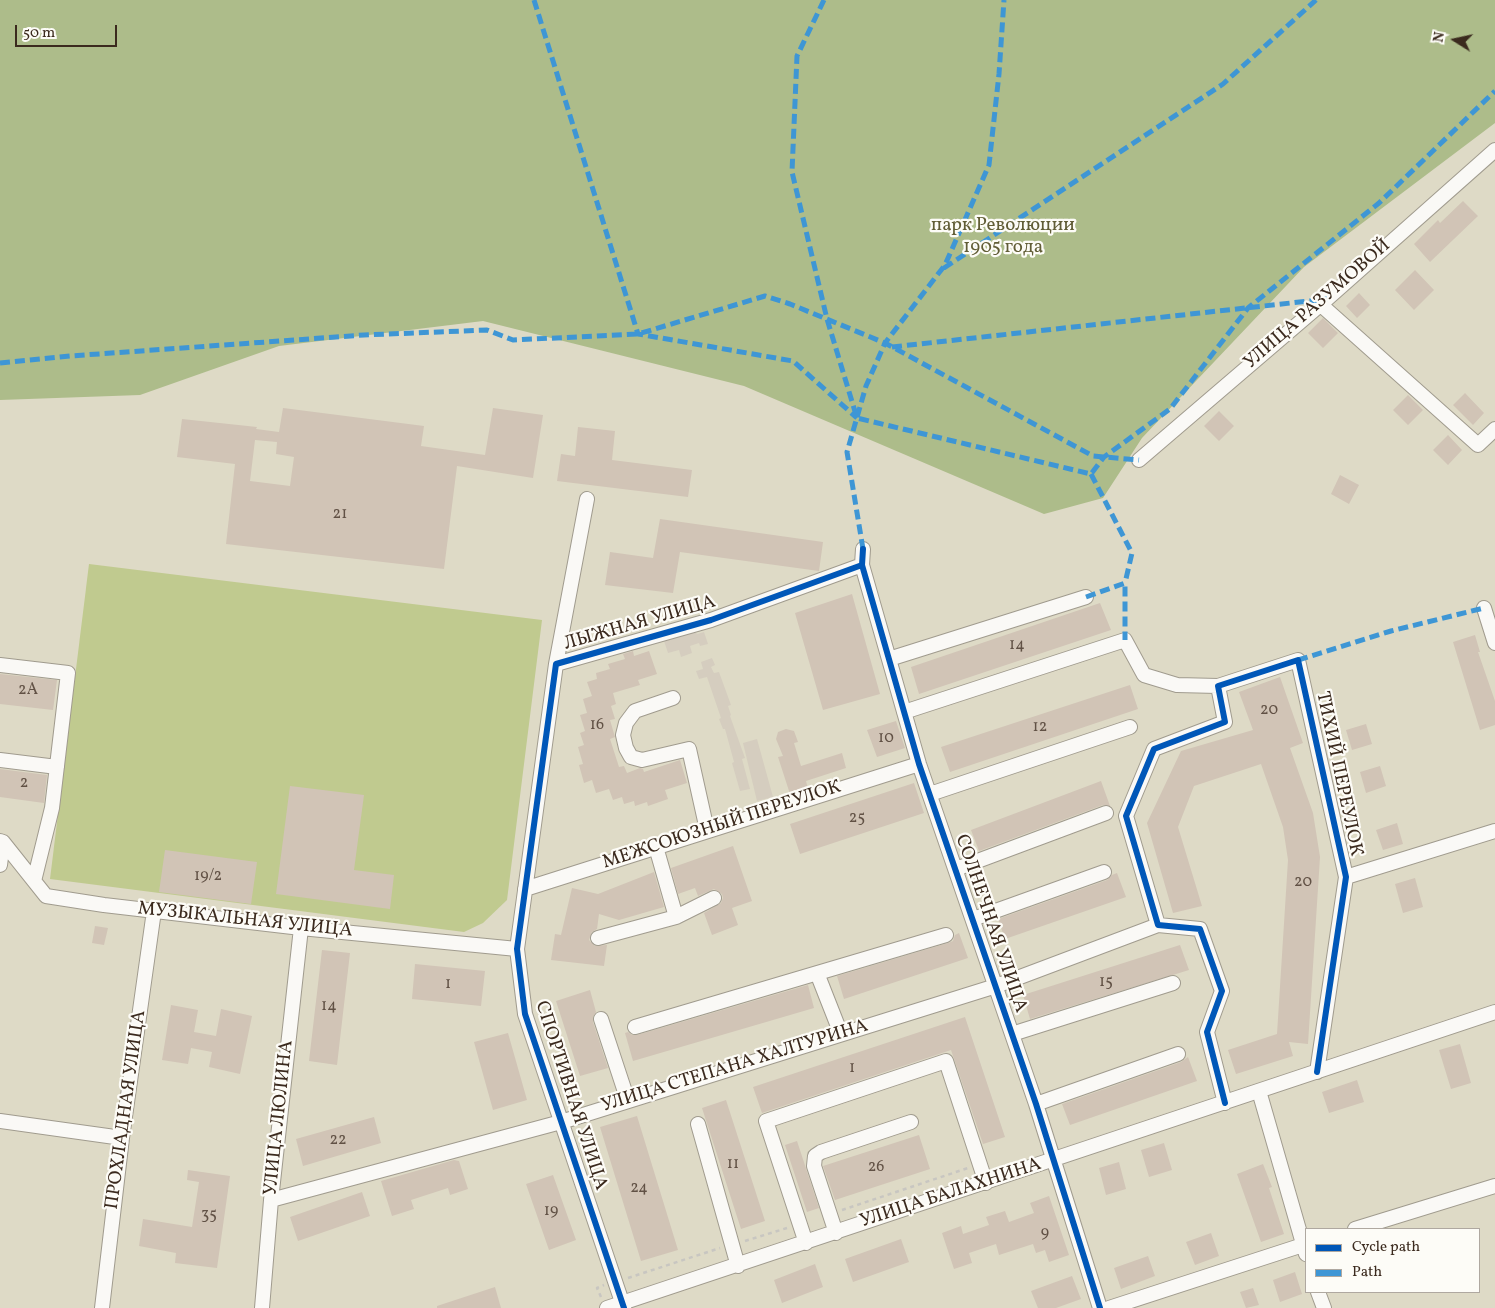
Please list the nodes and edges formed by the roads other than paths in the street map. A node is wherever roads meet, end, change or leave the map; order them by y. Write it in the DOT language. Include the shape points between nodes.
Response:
graph roads {
  1 [pos="1495,150"];
  2 [pos="1320,304"];
  3 [pos="1495,429"];
  4 [pos="1139,460"];
  5 [pos="587,499"];
  6 [pos="864,548"];
  7 [pos="862,565"];
  8 [pos="1086,596"];
  9 [pos="1484,608"];
  10 [pos="1495,643"];
  11 [pos="889,659"];
  12 [pos="556,664"];
  13 [pos="0,665"];
  14 [pos="1218,686"];
  15 [pos="673,698"];
  16 [pos="904,712"];
  17 [pos="1130,727"];
  18 [pos="0,760"];
  19 [pos="919,764"];
  20 [pos="57,767"];
  21 [pos="930,794"];
  22 [pos="1106,813"];
  23 [pos="707,830"];
  24 [pos="1495,831"];
  25 [pos="2,842"];
  26 [pos="656,847"];
  27 [pos="0,865"];
  28 [pos="956,869"];
  29 [pos="1104,872"];
  30 [pos="1346,877"];
  31 [pos="34,882"];
  32 [pos="525,889"];
  33 [pos="714,898"];
  34 [pos="154,911"];
  35 [pos="676,917"];
  36 [pos="973,919"];
  37 [pos="1158,926"];
  38 [pos="301,928"];
  39 [pos="946,935"];
  40 [pos="598,938"];
  41 [pos="517,950"];
  42 [pos="817,973"];
  43 [pos="1173,983"];
  44 [pos="996,986"];
  45 [pos="1495,1012"];
  46 [pos="601,1019"];
  47 [pos="635,1027"];
  48 [pos="841,1034"];
  49 [pos="1012,1034"];
  50 [pos="1178,1054"];
  51 [pos="1317,1072"];
  52 [pos="1259,1092"];
  53 [pos="628,1101"];
  54 [pos="1225,1103"];
  55 [pos="1036,1104"];
  56 [pos="0,1120"];
  57 [pos="561,1122"];
  58 [pos="911,1122"];
  59 [pos="698,1124"];
  60 [pos="122,1138"];
  61 [pos="1054,1160"];
  62 [pos="986,1183"];
  63 [pos="1495,1186"];
  64 [pos="271,1200"];
  65 [pos="1358,1228"];
  66 [pos="836,1233"];
  67 [pos="806,1243"];
  68 [pos="1305,1248"];
  69 [pos="738,1266"];
  70 [pos="1318,1293"];
  71 [pos="604,1305"];
  72 [pos="623,1306"];
  73 [pos="102,1308"];
  74 [pos="262,1308"];
  75 [pos="1100,1308"];
  76 [pos="1109,1308"];
  77 [pos="1324,1308"];
  1 -- 2 [label="street, УЛИЦА РАЗУМОВОЙ"];
  2 -- 3 [label="street" via="1478,445"];
  2 -- 4 [label="street, УЛИЦА РАЗУМОВОЙ"];
  5 -- 12 [label="street"];
  6 -- 7 [label="street, СОЛНЕЧНАЯ УЛИЦА"];
  7 -- 11 [label="street, СОЛНЕЧНАЯ УЛИЦА"];
  7 -- 12 [label="street, ЛЫЖНАЯ УЛИЦА" via="711,620"];
  8 -- 11 [label="street"];
  9 -- 10 [label="street"];
  11 -- 16 [label="street, СОЛНЕЧНАЯ УЛИЦА"];
  12 -- 32 [label="street, ЛЫЖНАЯ УЛИЦА"];
  13 -- 20 [label="street" via="68,674"];
  14 -- 16 [label="street" via="1177,685 1144,675 1125,640"];
  14 -- 30 [label="street, ТИХИЙ ПЕРЕУЛОК" via="1298,660"];
  14 -- 37 [label="street" via="1225,722 1154,749 1126,816"];
  15 -- 23 [label="street" via="635,711 626,723 623,735 626,748 631,757 642,760 689,749"];
  16 -- 19 [label="street, СОЛНЕЧНАЯ УЛИЦА"];
  17 -- 21 [label="street"];
  18 -- 20 [label="street"];
  19 -- 21 [label="street, СОЛНЕЧНАЯ УЛИЦА"];
  19 -- 23 [label="street, МЕЖСОЮЗНЫЙ ПЕРЕУЛОК"];
  20 -- 31 [label="street" via="52,808"];
  21 -- 28 [label="street, СОЛНЕЧНАЯ УЛИЦА"];
  22 -- 28 [label="street"];
  23 -- 26 [label="street, МЕЖСОЮЗНЫЙ ПЕРЕУЛОК"];
  24 -- 30 [label="street"];
  25 -- 27 [label="street"];
  25 -- 31 [label="street, МУЗЫКАЛЬНАЯ УЛИЦА"];
  26 -- 32 [label="street, МЕЖСОЮЗНЫЙ ПЕРЕУЛОК"];
  26 -- 35 [label="street"];
  28 -- 36 [label="street, СОЛНЕЧНАЯ УЛИЦА"];
  29 -- 36 [label="street"];
  30 -- 51 [label="street, ТИХИЙ ПЕРЕУЛОК"];
  31 -- 34 [label="street, МУЗЫКАЛЬНАЯ УЛИЦА" via="46,896"];
  32 -- 41 [label="street, СПОРТИВНАЯ УЛИЦА"];
  33 -- 35 [label="street"];
  34 -- 38 [label="street, МУЗЫКАЛЬНАЯ УЛИЦА"];
  34 -- 60 [label="street, ПРОХЛАДНАЯ УЛИЦА"];
  35 -- 40 [label="street"];
  36 -- 44 [label="street, СОЛНЕЧНАЯ УЛИЦА"];
  37 -- 44 [label="street, УЛИЦА СТЕПАНА ХАЛТУРИНА"];
  37 -- 54 [label="street" via="1200,929 1222,991 1208,1032"];
  38 -- 41 [label="street, МУЗЫКАЛЬНАЯ УЛИЦА"];
  38 -- 64 [label="street, УЛИЦА ЛЮЛИНА"];
  39 -- 42 [label="street"];
  41 -- 57 [label="street, СПОРТИВНАЯ УЛИЦА" via="525,1014"];
  42 -- 47 [label="street"];
  42 -- 48 [label="street"];
  43 -- 49 [label="street"];
  44 -- 48 [label="street, УЛИЦА СТЕПАНА ХАЛТУРИНА"];
  44 -- 49 [label="street, СОЛНЕЧНАЯ УЛИЦА"];
  45 -- 51 [label="street, УЛИЦА БАЛАХНИНА"];
  46 -- 53 [label="street"];
  48 -- 53 [label="street, УЛИЦА СТЕПАНА ХАЛТУРИНА"];
  49 -- 55 [label="street, СОЛНЕЧНАЯ УЛИЦА"];
  50 -- 55 [label="street"];
  51 -- 52 [label="street, УЛИЦА БАЛАХНИНА"];
  52 -- 54 [label="street, УЛИЦА БАЛАХНИНА"];
  52 -- 68 [label="street"];
  53 -- 57 [label="street, УЛИЦА СТЕПАНА ХАЛТУРИНА"];
  54 -- 61 [label="street, УЛИЦА БАЛАХНИНА"];
  55 -- 61 [label="street, СОЛНЕЧНАЯ УЛИЦА"];
  56 -- 60 [label="street"];
  57 -- 64 [label="street, УЛИЦА СТЕПАНА ХАЛТУРИНА"];
  57 -- 72 [label="street, СПОРТИВНАЯ УЛИЦА"];
  58 -- 66 [label="street" via="815,1156 814,1166"];
  59 -- 69 [label="street"];
  60 -- 73 [label="street, ПРОХЛАДНАЯ УЛИЦА"];
  61 -- 62 [label="street, УЛИЦА БАЛАХНИНА"];
  61 -- 75 [label="street, СОЛНЕЧНАЯ УЛИЦА"];
  62 -- 66 [label="street, УЛИЦА БАЛАХНИНА"];
  62 -- 67 [label="street" via="946,1061 766,1121"];
  63 -- 65 [label="street"];
  64 -- 74 [label="street, УЛИЦА ЛЮЛИНА"];
  66 -- 67 [label="street, УЛИЦА БАЛАХНИНА"];
  67 -- 69 [label="street, УЛИЦА БАЛАХНИНА"];
  68 -- 76 [label="street"];
  69 -- 72 [label="street, УЛИЦА БАЛАХНИНА"];
  70 -- 77 [label="street"];
  71 -- 72 [label="street, УЛИЦА БАЛАХНИНА"];
}
